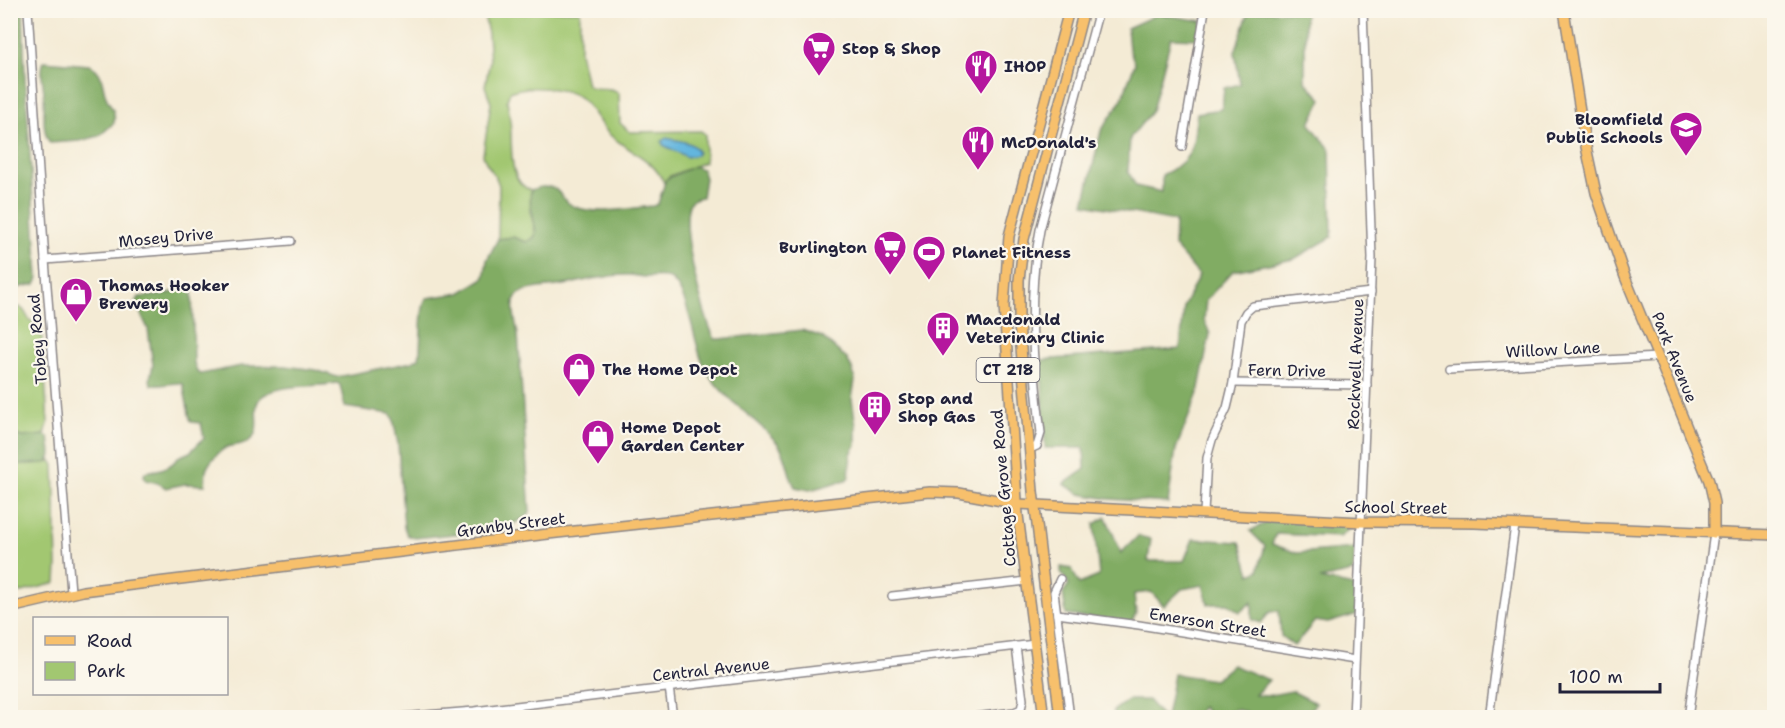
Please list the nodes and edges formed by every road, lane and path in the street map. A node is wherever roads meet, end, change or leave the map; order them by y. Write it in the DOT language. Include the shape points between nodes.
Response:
graph roads {
  1 [pos="28,10"];
  2 [pos="1070,10"];
  3 [pos="1084,10"];
  4 [pos="1099,10"];
  5 [pos="1205,10"];
  6 [pos="1364,10"];
  7 [pos="1564,10"];
  8 [pos="1054,64"];
  9 [pos="1068,69"];
  10 [pos="1182,147"];
  11 [pos="1043,165"];
  12 [pos="1056,169"];
  13 [pos="1009,236"];
  14 [pos="1024,239"];
  15 [pos="291,241"];
  16 [pos="45,260"];
  17 [pos="1371,292"];
  18 [pos="1658,357"];
  19 [pos="1035,359"];
  20 [pos="1021,360"];
  21 [pos="1449,369"];
  22 [pos="1233,383"];
  23 [pos="1367,385"];
  24 [pos="1030,449"];
  25 [pos="1018,504"];
  26 [pos="1034,504"];
  27 [pos="1204,513"];
  28 [pos="1362,522"];
  29 [pos="1515,525"];
  30 [pos="1714,533"];
  31 [pos="1774,535"];
  32 [pos="1060,579"];
  33 [pos="1027,581"];
  34 [pos="71,592"];
  35 [pos="892,596"];
  36 [pos="10,608"];
  37 [pos="1057,614"];
  38 [pos="1035,644"];
  39 [pos="1016,646"];
  40 [pos="1355,660"];
  41 [pos="669,687"];
  42 [pos="481,714"];
  43 [pos="389,717"];
  44 [pos="673,717"];
  45 [pos="967,717"];
  46 [pos="1044,717"];
  47 [pos="1060,717"];
  48 [pos="1070,717"];
  49 [pos="1353,717"];
  50 [pos="1489,717"];
  51 [pos="1688,717"];
  1 -- 16 [label="street, Tobey Road"];
  2 -- 8 [label="main road, Cottage Grove Road / CT 218"];
  3 -- 9 [label="main road, Cottage Grove Road / CT 218"];
  4 -- 12 [label="street, Cottage Grove Road"];
  5 -- 10 [label="street"];
  6 -- 17 [label="street, Rockwell Avenue"];
  7 -- 18 [label="main road, Park Avenue" via="1596,193"];
  8 -- 9 [label="main road"];
  8 -- 13 [label="main road, Cottage Grove Road / CT 218"];
  9 -- 11 [label="main road, Cottage Grove Road / CT 218"];
  11 -- 12 [label="street"];
  11 -- 14 [label="main road, Cottage Grove Road / CT 218"];
  12 -- 19 [label="street, Cottage Grove Road" via="1034,260"];
  13 -- 14 [label="main road"];
  13 -- 25 [label="main road, Cottage Grove Road / CT 218" via="1004,306"];
  14 -- 20 [label="main road, Cottage Grove Road / CT 218" via="1018,298"];
  15 -- 16 [label="street, Mosey Drive"];
  16 -- 34 [label="street, Tobey Road"];
  17 -- 22 [label="street" via="1253,306 1241,321"];
  17 -- 23 [label="street, Rockwell Avenue"];
  18 -- 21 [label="street, Willow Lane"];
  18 -- 30 [label="main road, Park Avenue" via="1709,481"];
  19 -- 20 [label="street"];
  19 -- 24 [label="street, Cottage Grove Road" via="1041,433 1037,446"];
  20 -- 24 [label="main road, Cottage Grove Road / CT 218"];
  22 -- 23 [label="street, Fern Drive"];
  22 -- 27 [label="street, Fern Drive" via="1207,458"];
  23 -- 28 [label="street, Rockwell Avenue"];
  24 -- 26 [label="main road, Cottage Grove Road / CT 218"];
  25 -- 26 [label="main road, School Street"];
  25 -- 33 [label="main road, Cottage Grove Road / CT 218"];
  25 -- 34 [label="main road, Granby Street" via="948,492 894,495"];
  26 -- 27 [label="main road, School Street"];
  26 -- 47 [label="main road, Cottage Grove Road / CT 218"];
  27 -- 28 [label="main road, School Street"];
  28 -- 29 [label="main road, School Street"];
  28 -- 40 [label="street, Rockwell Avenue"];
  29 -- 30 [label="main road, School Street"];
  29 -- 50 [label="street"];
  30 -- 31 [label="main road, School Street"];
  30 -- 51 [label="street, Park Avenue"];
  32 -- 37 [label="street" via="1054,592"];
  33 -- 35 [label="street"];
  33 -- 38 [label="main road, Cottage Grove Road / CT 218"];
  34 -- 36 [label="main road, Granby Street"];
  37 -- 40 [label="street, Emerson Street"];
  37 -- 48 [label="street"];
  38 -- 39 [label="street, Central Avenue"];
  38 -- 46 [label="main road, Cottage Grove Road / CT 218"];
  39 -- 41 [label="street, Central Avenue"];
  39 -- 45 [label="street" via="1021,708"];
  40 -- 49 [label="street, Rockwell Avenue"];
  41 -- 42 [label="street, Central Avenue"];
  41 -- 44 [label="street"];
  42 -- 43 [label="street, Central Avenue"];
}
